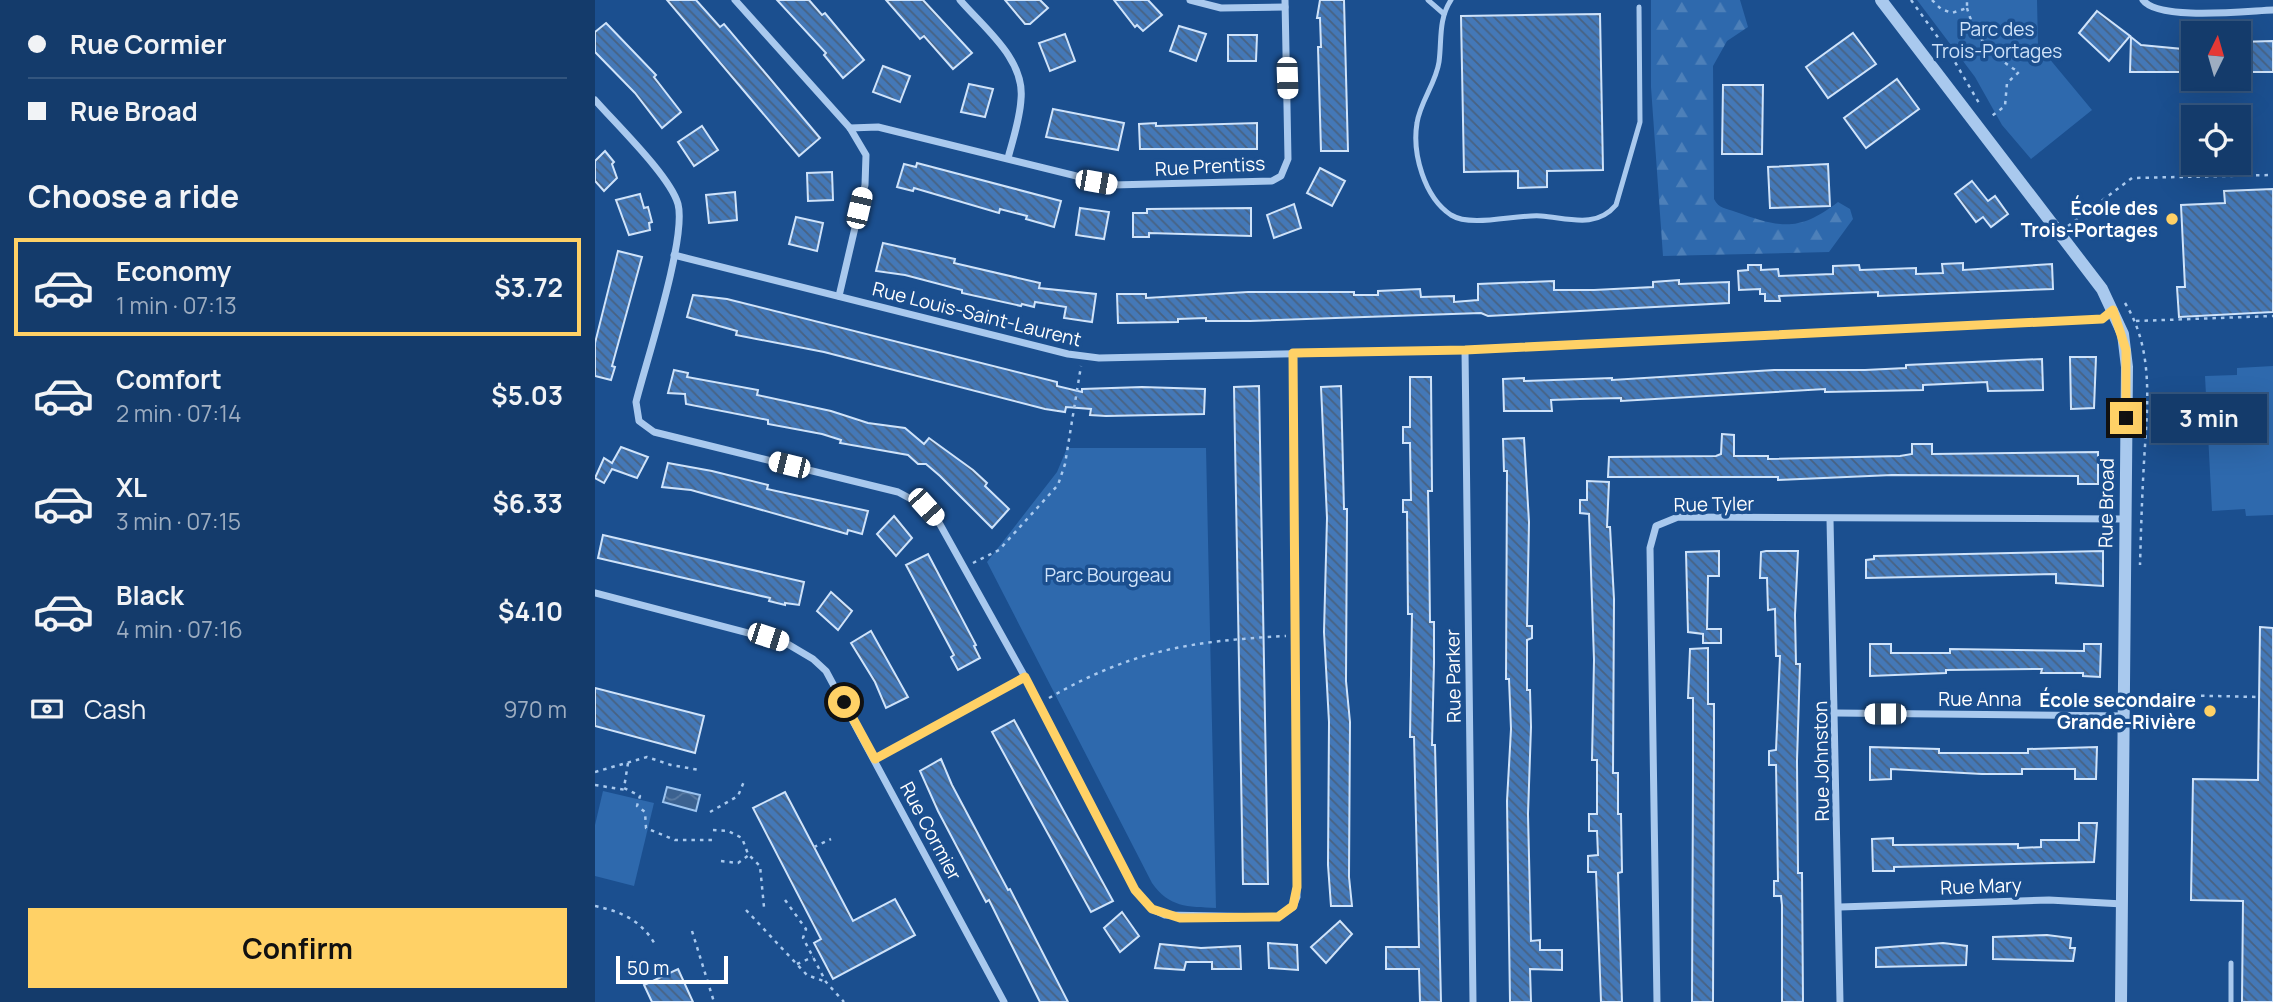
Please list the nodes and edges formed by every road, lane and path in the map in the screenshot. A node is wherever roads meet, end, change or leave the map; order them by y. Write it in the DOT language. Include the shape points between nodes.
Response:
graph roads {
  1 [pos="735,0"];
  2 [pos="960,0"];
  3 [pos="1190,0"];
  4 [pos="1428,0"];
  5 [pos="1451,0"];
  6 [pos="1881,0"];
  7 [pos="1911,0"];
  8 [pos="1932,0"];
  9 [pos="1967,0"];
  10 [pos="2143,0"];
  11 [pos="1285,4"];
  12 [pos="1639,7"];
  13 [pos="1967,8"];
  14 [pos="2273,10"];
  15 [pos="1444,14"];
  16 [pos="595,100"];
  17 [pos="1989,118"];
  18 [pos="850,128"];
  19 [pos="1996,128"];
  20 [pos="1008,158"];
  21 [pos="2273,175"];
  22 [pos="2064,218"];
  23 [pos="2070,225"];
  24 [pos="2059,234"];
  25 [pos="674,255"];
  26 [pos="839,296"];
  27 [pos="2123,300"];
  28 [pos="2113,310"];
  29 [pos="2273,316"];
  30 [pos="2136,321"];
  31 [pos="1465,350"];
  32 [pos="1293,353"];
  33 [pos="1082,356"];
  34 [pos="1830,519"];
  35 [pos="2125,519"];
  36 [pos="964,567"];
  37 [pos="2140,574"];
  38 [pos="595,593"];
  39 [pos="1296,635"];
  40 [pos="1025,677"];
  41 [pos="2167,695"];
  42 [pos="2259,697"];
  43 [pos="1039,703"];
  44 [pos="1836,713"];
  45 [pos="2124,716"];
  46 [pos="875,759"];
  47 [pos="628,763"];
  48 [pos="699,770"];
  49 [pos="595,772"];
  50 [pos="745,779"];
  51 [pos="595,785"];
  52 [pos="626,790"];
  53 [pos="710,812"];
  54 [pos="713,830"];
  55 [pos="831,839"];
  56 [pos="714,840"];
  57 [pos="814,847"];
  58 [pos="749,855"];
  59 [pos="720,861"];
  60 [pos="785,900"];
  61 [pos="2123,904"];
  62 [pos="595,906"];
  63 [pos="764,907"];
  64 [pos="1840,907"];
  65 [pos="746,910"];
  66 [pos="692,931"];
  67 [pos="656,946"];
  68 [pos="813,957"];
  69 [pos="2231,963"];
  70 [pos="797,964"];
  71 [pos="826,982"];
  72 [pos="714,1002"];
  73 [pos="843,1002"];
  74 [pos="1004,1002"];
  75 [pos="1473,1002"];
  76 [pos="1657,1002"];
  77 [pos="1840,1002"];
  78 [pos="2122,1002"];
  79 [pos="2231,1002"];
  1 -- 18 [label="street"];
  2 -- 20 [label="street" via="1017,70 1021,100"];
  3 -- 11 [label="street" via="1220,8"];
  4 -- 15 [label="lane"];
  5 -- 15 [label="lane"];
  6 -- 24 [label="street, Rue Broad"];
  7 -- 17 [label="path"];
  8 -- 13 [label="path" via="1952,13"];
  9 -- 13 [label="path"];
  10 -- 14 [label="street" via="2166,12"];
  11 -- 20 [label="street, Rue Prentiss" via="1289,149 1280,176 1261,182 1113,185"];
  12 -- 15 [label="lane" via="1640,122 1621,195 1607,216 1592,221 1513,215 1463,220 1440,205 1417,154 1417,122 1439,64"];
  13 -- 17 [label="path" via="1980,38 2019,72 2007,83 2005,106"];
  16 -- 25 [label="street" via="672,191 679,214"];
  17 -- 19 [label="path"];
  18 -- 20 [label="street, Rue Prentiss" via="878,127"];
  18 -- 26 [label="street" via="861,144 867,170"];
  21 -- 23 [label="path" via="2132,178"];
  22 -- 23 [label="path"];
  23 -- 24 [label="path"];
  24 -- 28 [label="street, Rue Broad"];
  25 -- 26 [label="street, Rue Louis-Saint-Laurent"];
  25 -- 36 [label="street" via="636,402 635,411 645,427 912,498 937,519"];
  26 -- 33 [label="street, Rue Louis-Saint-Laurent"];
  27 -- 30 [label="path"];
  28 -- 31 [label="street, Rue Louis-Saint-Laurent" via="2102,319"];
  28 -- 35 [label="street, Rue Broad" via="2123,334 2127,368"];
  29 -- 30 [label="path"];
  30 -- 37 [label="path" via="2149,406"];
  31 -- 32 [label="street, Rue Louis-Saint-Laurent"];
  31 -- 75 [label="street, Rue Parker"];
  32 -- 33 [label="street, Rue Louis-Saint-Laurent"];
  32 -- 39 [label="street"];
  33 -- 36 [label="path" via="1058,485 999,550"];
  34 -- 35 [label="street, Rue Tyler"];
  34 -- 44 [label="street, Rue Johnston"];
  34 -- 76 [label="street, Rue Tyler" via="1678,517 1656,526 1652,536"];
  35 -- 45 [label="street, Rue Broad"];
  36 -- 40 [label="street"];
  38 -- 46 [label="street, Rue Cormier" via="768,637 800,650 833,682"];
  39 -- 43 [label="path" via="1211,640 1163,649 1088,676"];
  39 -- 43 [label="street" via="1297,897 1278,917 1180,918 1152,909 1135,890"];
  40 -- 43 [label="street"];
  40 -- 46 [label="street"];
  41 -- 42 [label="path"];
  44 -- 45 [label="street, Rue Anna"];
  44 -- 64 [label="street, Rue Johnston"];
  45 -- 61 [label="street, Rue Broad"];
  46 -- 74 [label="street, Rue Cormier"];
  47 -- 48 [label="path" via="647,757"];
  47 -- 49 [label="path"];
  47 -- 52 [label="path"];
  50 -- 53 [label="path" via="738,796"];
  51 -- 52 [label="path"];
  52 -- 56 [label="path" via="640,796 637,806 645,812 646,828 654,834 674,841"];
  54 -- 58 [label="path" via="742,838"];
  55 -- 57 [label="path"];
  58 -- 59 [label="path" via="738,863"];
  58 -- 63 [label="path" via="760,866"];
  60 -- 68 [label="path" via="806,929 803,938"];
  61 -- 64 [label="street, Rue Mary" via="2005,900"];
  61 -- 78 [label="street, Rue Broad"];
  62 -- 67 [label="path" via="646,927"];
  64 -- 77 [label="street, Rue Johnston"];
  65 -- 70 [label="path"];
  66 -- 72 [label="path"];
  68 -- 70 [label="path"];
  68 -- 71 [label="path"];
  69 -- 79 [label="lane"];
  70 -- 71 [label="path" via="807,975"];
  71 -- 73 [label="path"];
}
